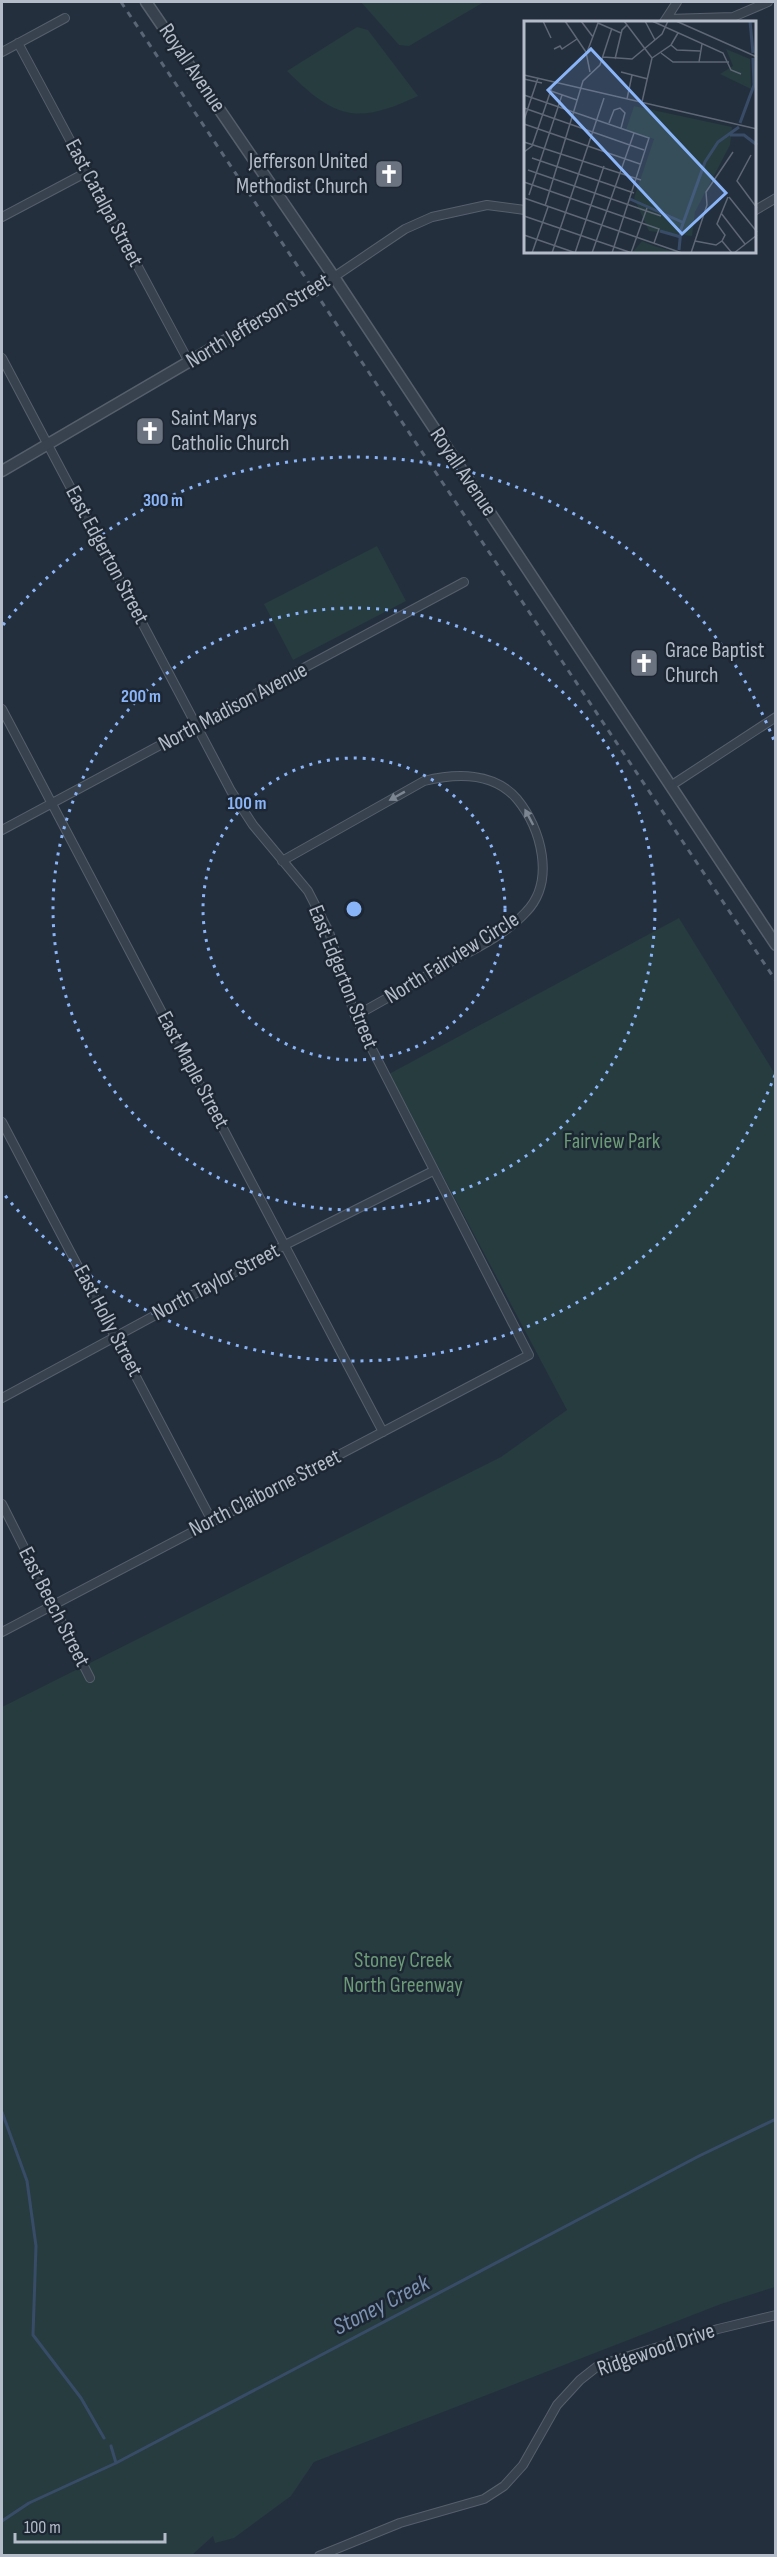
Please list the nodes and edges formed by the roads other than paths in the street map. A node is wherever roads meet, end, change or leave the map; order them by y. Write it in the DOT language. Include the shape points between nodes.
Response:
graph roads {
  1 [pos="146,2"];
  2 [pos="677,2"];
  3 [pos="768,2"];
  4 [pos="65,18"];
  5 [pos="666,21"];
  6 [pos="18,43"];
  7 [pos="2,52"];
  8 [pos="87,172"];
  9 [pos="776,198"];
  10 [pos="524,210"];
  11 [pos="756,210"];
  12 [pos="2,217"];
  13 [pos="334,277"];
  14 [pos="2,358"];
  15 [pos="189,362"];
  16 [pos="47,445"];
  17 [pos="2,471"];
  18 [pos="464,582"];
  19 [pos="2,709"];
  20 [pos="776,717"];
  21 [pos="198,727"];
  22 [pos="672,786"];
  23 [pos="53,804"];
  24 [pos="2,830"];
  25 [pos="282,861"];
  26 [pos="776,945"];
  27 [pos="355,1016"];
  28 [pos="2,1122"];
  29 [pos="434,1171"];
  30 [pos="285,1245"];
  31 [pos="116,1335"];
  32 [pos="529,1355"];
  33 [pos="2,1398"];
  34 [pos="383,1432"];
  35 [pos="2,1504"];
  36 [pos="212,1521"];
  37 [pos="54,1604"];
  38 [pos="2,1632"];
  39 [pos="90,1678"];
  40 [pos="776,2315"];
  41 [pos="319,2556"];
  1 -- 13 [label="street, Royall Avenue"];
  2 -- 5 [label="street"];
  3 -- 5 [label="street" via="733,17"];
  4 -- 6 [label="street"];
  6 -- 7 [label="street"];
  6 -- 8 [label="street, East Catalpa Street"];
  8 -- 12 [label="street"];
  8 -- 15 [label="street, East Catalpa Street"];
  9 -- 11 [label="street"];
  10 -- 13 [label="street, North Jefferson Street" via="487,205 432,218 405,229"];
  13 -- 15 [label="street, North Jefferson Street"];
  13 -- 22 [label="street, Royall Avenue"];
  14 -- 16 [label="street, East Edgerton Street"];
  15 -- 16 [label="street, North Jefferson Street"];
  16 -- 17 [label="street, North Jefferson Street"];
  16 -- 21 [label="street, East Edgerton Street"];
  18 -- 21 [label="street, North Madison Avenue"];
  19 -- 23 [label="street, East Maple Street"];
  20 -- 22 [label="street"];
  21 -- 23 [label="street, North Madison Avenue"];
  21 -- 25 [label="street, East Edgerton Street" via="231,791"];
  22 -- 26 [label="street, Royall Avenue"];
  23 -- 24 [label="street, North Madison Avenue"];
  23 -- 30 [label="street, East Maple Street"];
  25 -- 27 [label="street, East Edgerton Street" via="308,891 329,932"];
  27 -- 25 [label="street, North Fairview Circle, one-way" via="506,930 528,911 535,898 542,844 527,812 508,789 479,777 451,774 424,781"];
  27 -- 29 [label="street, East Edgerton Street"];
  28 -- 31 [label="street, East Holly Street"];
  29 -- 30 [label="street, North Taylor Street"];
  29 -- 32 [label="street, East Edgerton Street"];
  30 -- 31 [label="street, North Taylor Street"];
  30 -- 34 [label="street, East Maple Street"];
  31 -- 33 [label="street, North Taylor Street"];
  31 -- 36 [label="street, East Holly Street"];
  32 -- 34 [label="street, North Claiborne Street"];
  34 -- 36 [label="street, North Claiborne Street"];
  35 -- 37 [label="street, East Beech Street"];
  36 -- 37 [label="street, North Claiborne Street"];
  37 -- 38 [label="street, North Claiborne Street"];
  37 -- 39 [label="street, East Beech Street"];
  40 -- 41 [label="street, Ridgewood Drive" via="599,2365 557,2405 523,2465 504,2486 484,2499 400,2523"];
}
